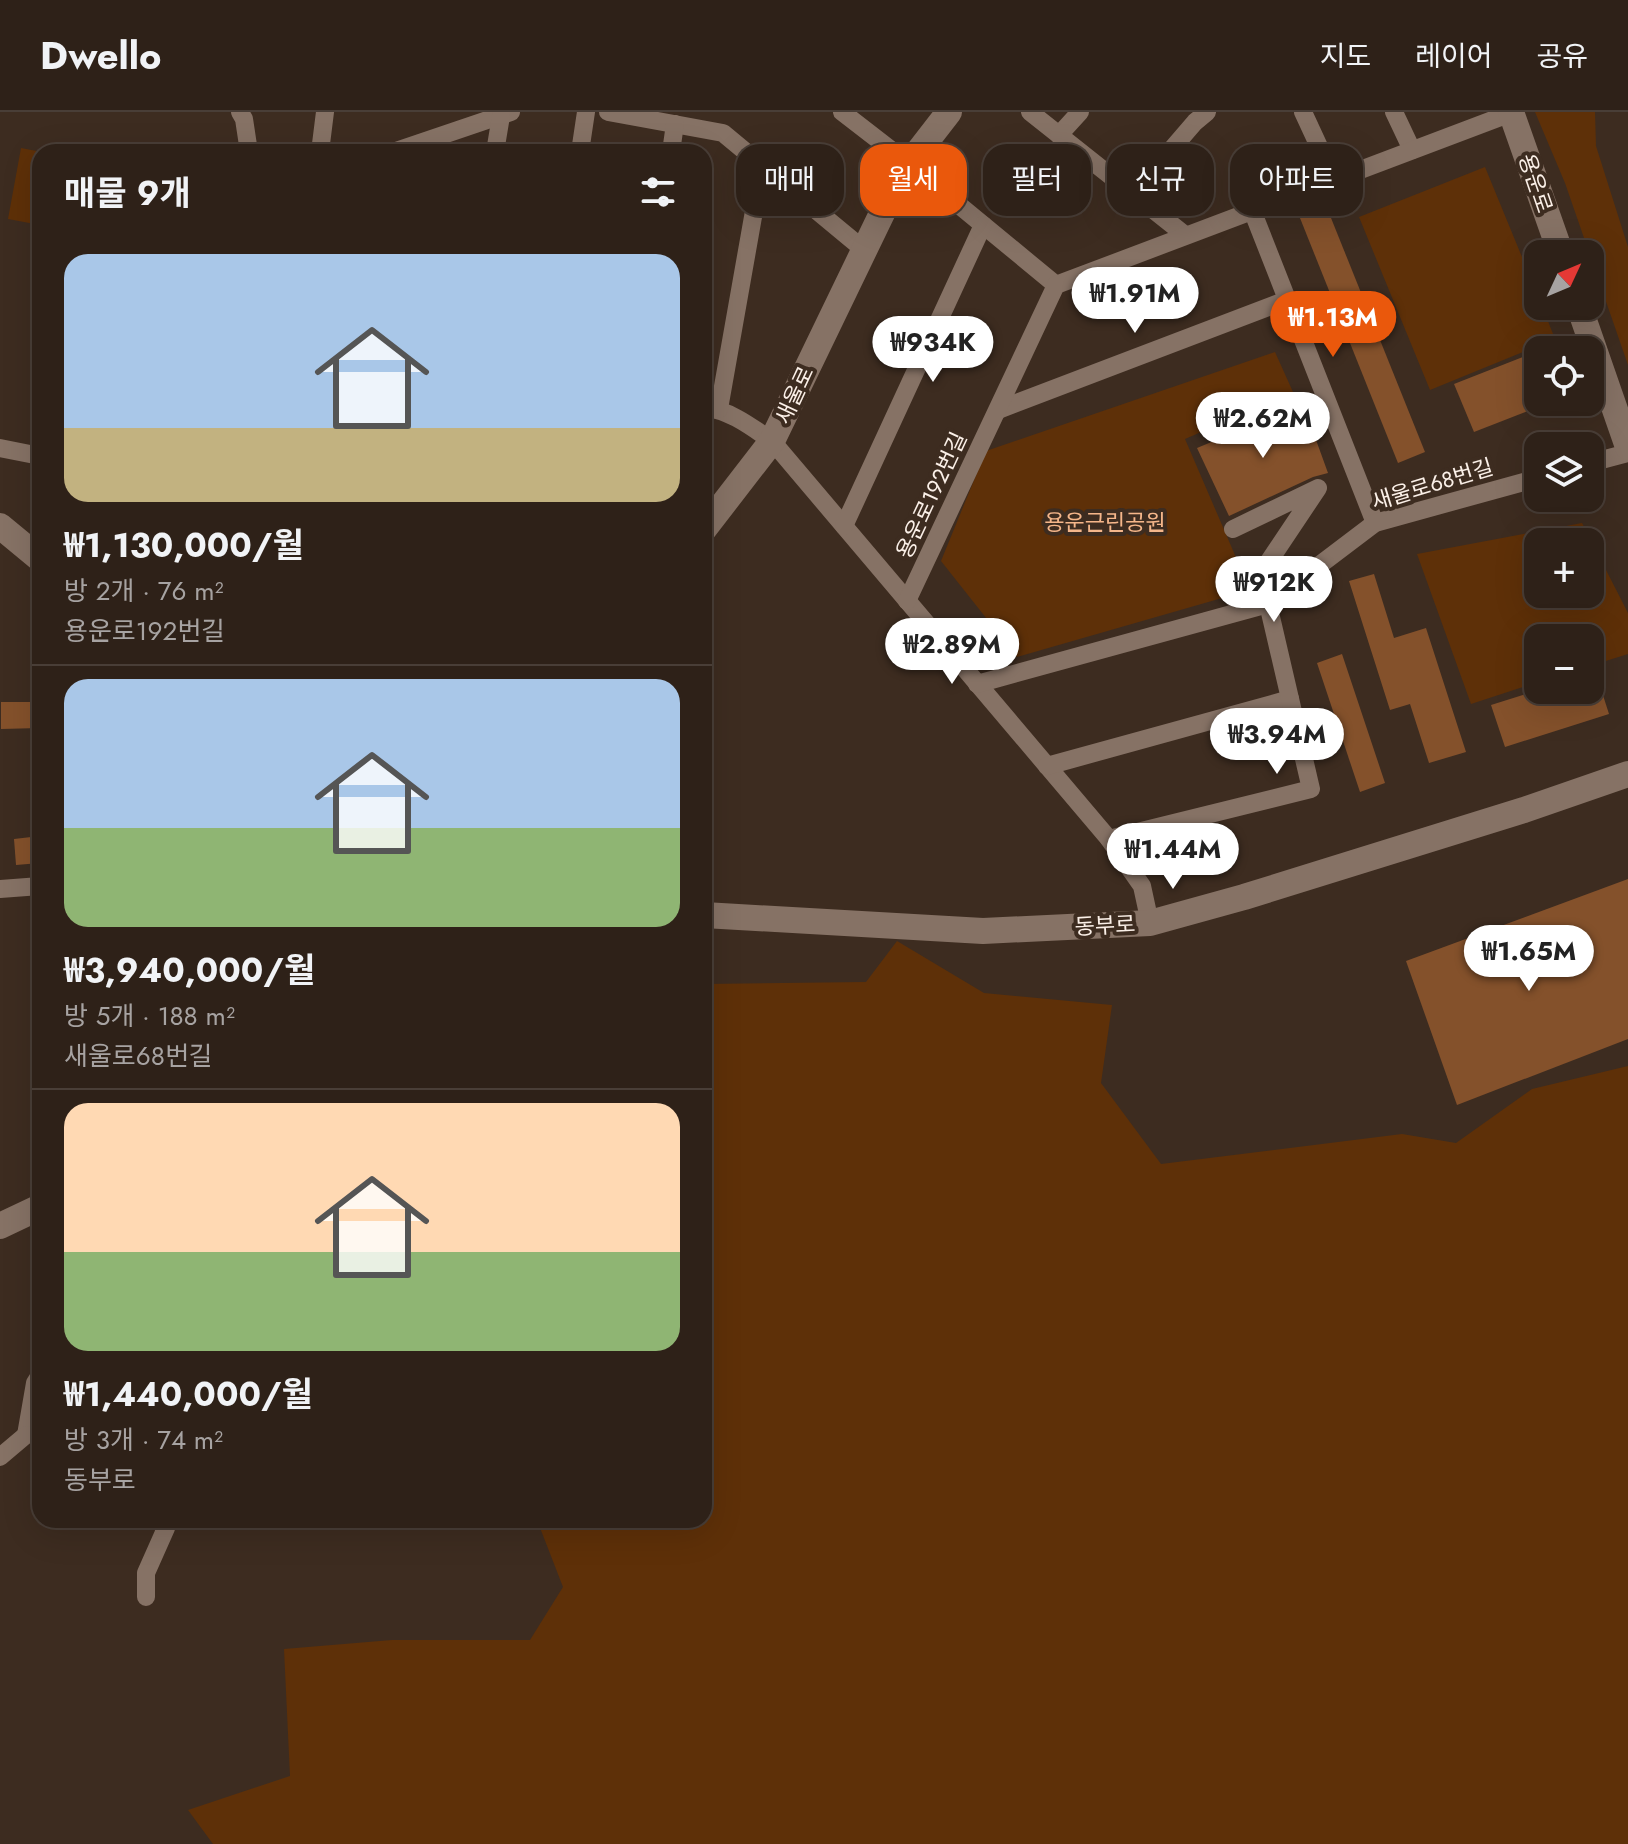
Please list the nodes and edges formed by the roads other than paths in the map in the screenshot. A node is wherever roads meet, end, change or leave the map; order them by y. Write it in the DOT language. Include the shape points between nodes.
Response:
graph roads {
  1 [pos="240,112"];
  2 [pos="325,112"];
  3 [pos="586,112"];
  4 [pos="608,112"];
  5 [pos="842,112"];
  6 [pos="949,112"];
  7 [pos="1030,112"];
  8 [pos="1080,112"];
  9 [pos="1207,112"];
  10 [pos="1303,112"];
  11 [pos="1394,112"];
  12 [pos="1511,113"];
  13 [pos="506,114"];
  14 [pos="675,124"];
  15 [pos="1059,135"];
  16 [pos="248,144"];
  17 [pos="321,144"];
  18 [pos="422,144"];
  19 [pos="497,144"];
  20 [pos="581,144"];
  21 [pos="672,144"];
  22 [pos="736,144"];
  23 [pos="883,144"];
  24 [pos="923,144"];
  25 [pos="1176,144"];
  26 [pos="1318,144"];
  27 [pos="1412,150"];
  28 [pos="1363,168"];
  29 [pos="1107,173"];
  30 [pos="967,212"];
  31 [pos="752,216"];
  32 [pos="823,216"];
  33 [pos="880,216"];
  34 [pos="1161,216"];
  35 [pos="1236,216"];
  36 [pos="1254,216"];
  37 [pos="983,225"];
  38 [pos="1185,235"];
  39 [pos="1556,240"];
  40 [pos="863,249"];
  41 [pos="1056,285"];
  42 [pos="1287,300"];
  43 [pos="1584,320"];
  44 [pos="712,408"];
  45 [pos="998,410"];
  46 [pos="772,441"];
  47 [pos="0,448"];
  48 [pos="1628,450"];
  49 [pos="32,454"];
  50 [pos="1604,458"];
  51 [pos="1524,482"];
  52 [pos="712,519"];
  53 [pos="1375,523"];
  54 [pos="0,526"];
  55 [pos="844,526"];
  56 [pos="1233,529"];
  57 [pos="32,552"];
  58 [pos="907,601"];
  59 [pos="1268,604"];
  60 [pos="1235,612"];
  61 [pos="977,684"];
  62 [pos="1290,699"];
  63 [pos="1047,766"];
  64 [pos="1628,774"];
  65 [pos="1109,839"];
  66 [pos="32,887"];
  67 [pos="0,889"];
  68 [pos="712,915"];
  69 [pos="1150,923"];
  70 [pos="32,1211"];
  71 [pos="0,1226"];
  72 [pos="32,1438"];
  73 [pos="0,1457"];
  74 [pos="166,1528"];
  75 [pos="146,1597"];
  1 -- 16 [label="street"];
  2 -- 17 [label="street"];
  3 -- 20 [label="street"];
  4 -- 14 [label="street"];
  5 -- 23 [label="street"];
  6 -- 24 [label="main road, 새울로"];
  7 -- 15 [label="street"];
  8 -- 15 [label="street"];
  9 -- 25 [label="street"];
  10 -- 26 [label="street"];
  11 -- 27 [label="street"];
  12 -- 27 [label="street"];
  12 -- 39 [label="main road, 용운로"];
  13 -- 18 [label="street"];
  13 -- 19 [label="street"];
  14 -- 21 [label="street"];
  14 -- 22 [label="street" via="723,133"];
  15 -- 29 [label="street"];
  27 -- 28 [label="street"];
  30 -- 37 [label="street"];
  31 -- 44 [label="street"];
  32 -- 40 [label="street"];
  33 -- 40 [label="main road, 새울로"];
  34 -- 38 [label="street"];
  35 -- 38 [label="street"];
  36 -- 42 [label="street"];
  37 -- 41 [label="street"];
  37 -- 55 [label="street"];
  38 -- 41 [label="street"];
  40 -- 46 [label="main road, 새울로"];
  41 -- 45 [label="street, 용운로192번길"];
  42 -- 45 [label="street"];
  42 -- 53 [label="street"];
  43 -- 48 [label="main road"];
  44 -- 46 [label="street" via="739,418"];
  45 -- 58 [label="street, 용운로192번길"];
  46 -- 52 [label="main road, 새울로"];
  46 -- 55 [label="street"];
  47 -- 49 [label="street"];
  48 -- 50 [label="street"];
  51 -- 53 [label="street, 새울로68번길"];
  53 -- 59 [label="street, 새울로68번길"];
  54 -- 57 [label="main road"];
  55 -- 58 [label="street"];
  56 -- 60 [label="street" via="1318,488"];
  58 -- 61 [label="street"];
  59 -- 60 [label="street, 새울로68번길"];
  59 -- 62 [label="street"];
  60 -- 61 [label="street, 새울로68번길"];
  61 -- 63 [label="street"];
  62 -- 63 [label="street"];
  62 -- 65 [label="street" via="1311,789"];
  63 -- 65 [label="street"];
  64 -- 69 [label="main road, 동부로"];
  65 -- 69 [label="street" via="1142,886"];
  66 -- 67 [label="street"];
  68 -- 69 [label="main road, 동부로" via="983,931"];
  70 -- 71 [label="main road"];
  72 -- 73 [label="street"];
  74 -- 75 [label="street" via="146,1573"];
}
